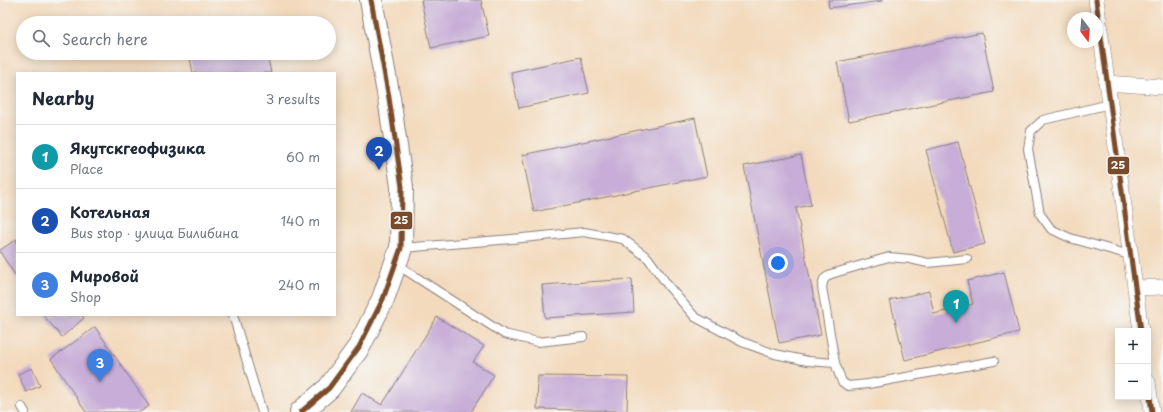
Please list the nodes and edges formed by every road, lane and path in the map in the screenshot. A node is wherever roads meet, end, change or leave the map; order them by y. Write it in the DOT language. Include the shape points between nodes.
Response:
graph roads {
  1 [pos="371,0"];
  2 [pos="1096,0"];
  3 [pos="1106,83"];
  4 [pos="1163,87"];
  5 [pos="1110,104"];
  6 [pos="398,255"];
  7 [pos="1130,255"];
  8 [pos="967,259"];
  9 [pos="1163,287"];
  10 [pos="1135,288"];
  11 [pos="233,316"];
  12 [pos="1141,328"];
  13 [pos="584,337"];
  14 [pos="994,361"];
  15 [pos="835,363"];
  16 [pos="1150,400"];
  17 [pos="262,412"];
  18 [pos="301,412"];
  19 [pos="1152,412"];
  1 -- 6 [label="main road" via="402,187"];
  2 -- 3 [label="street"];
  3 -- 4 [label="street"];
  3 -- 5 [label="street"];
  5 -- 7 [label="street"];
  5 -- 7 [label="lane" via="1043,120 1030,131 1028,149 1040,214 1051,229 1070,238"];
  6 -- 13 [label="lane" via="504,334 538,342"];
  6 -- 15 [label="lane" via="584,232 623,239 648,258 695,317 742,342 775,354 808,361"];
  6 -- 18 [label="main road" via="383,298 359,347 329,388"];
  7 -- 10 [label="street"];
  8 -- 15 [label="lane" via="928,264 889,257 830,274 824,279 822,286"];
  9 -- 10 [label="street"];
  10 -- 12 [label="street"];
  11 -- 17 [label="lane"];
  14 -- 15 [label="lane" via="848,386 842,382"];
  16 -- 19 [label="street"];
}
